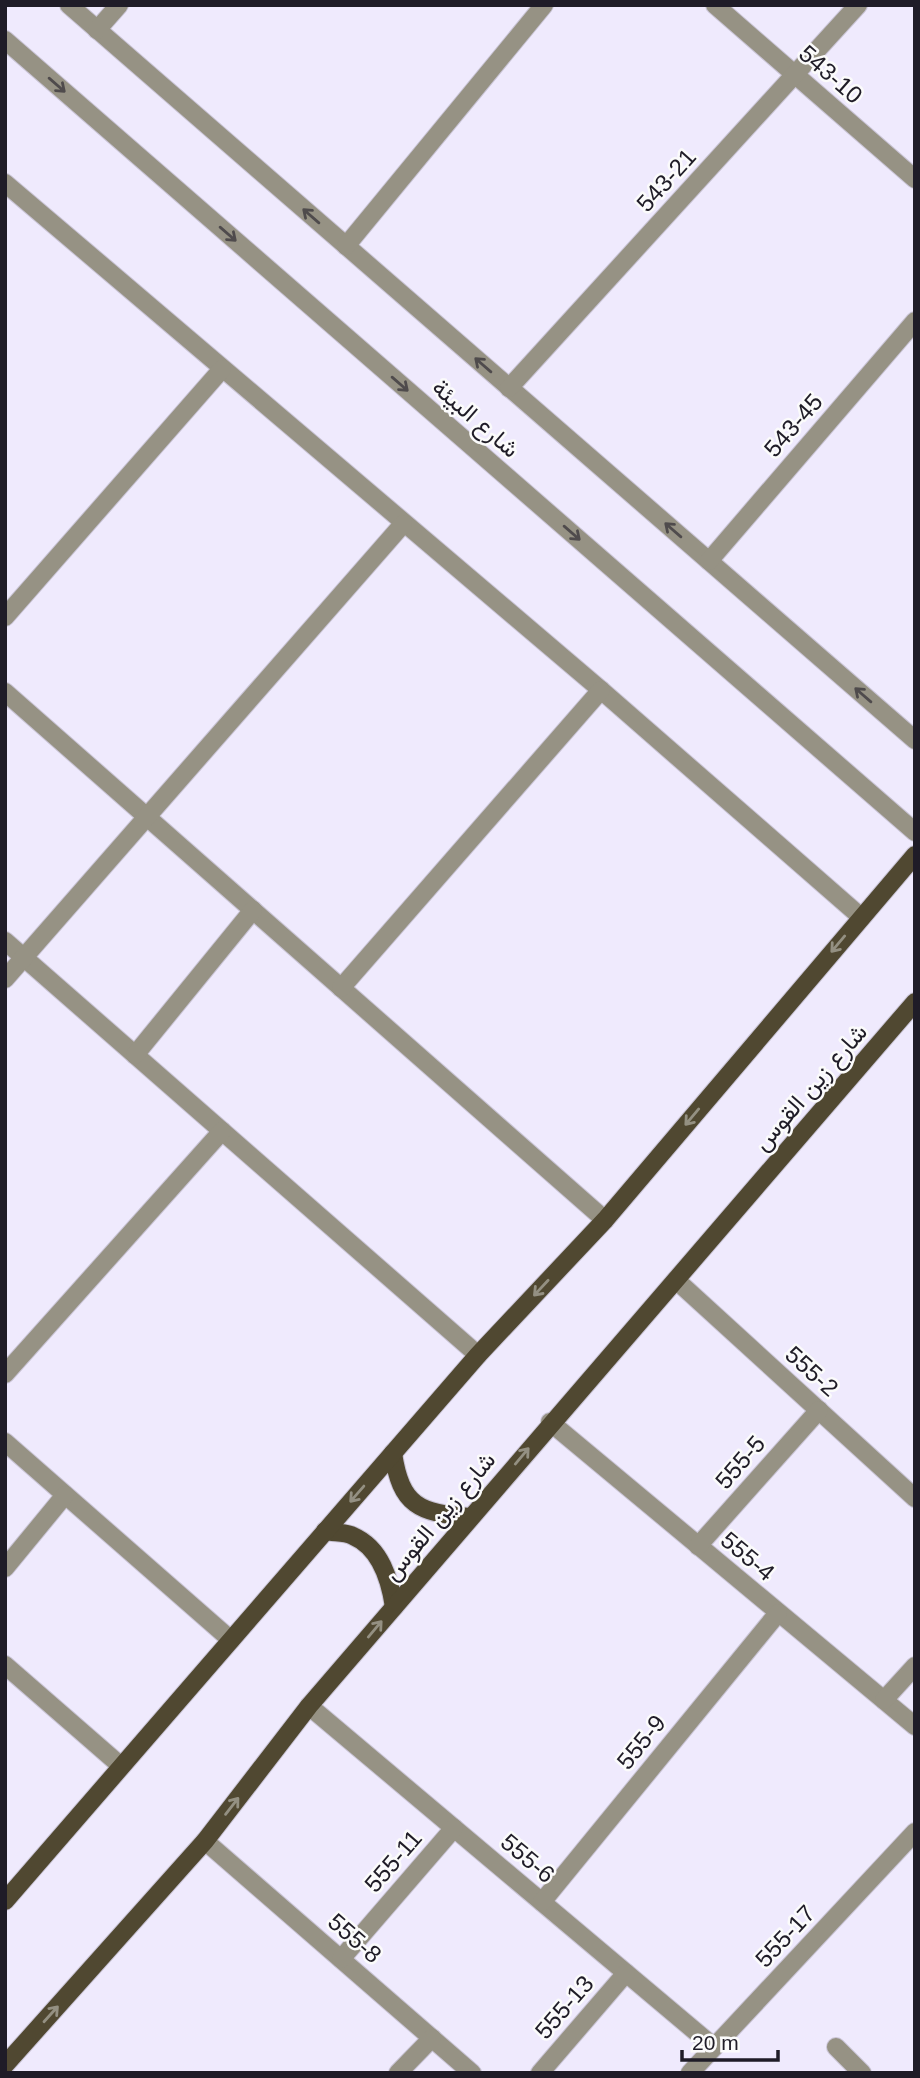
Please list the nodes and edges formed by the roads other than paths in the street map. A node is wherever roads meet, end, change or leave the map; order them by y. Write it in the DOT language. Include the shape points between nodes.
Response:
graph roads {
  1 [pos="69,5"];
  2 [pos="119,5"];
  3 [pos="544,5"];
  4 [pos="715,5"];
  5 [pos="858,5"];
  6 [pos="97,30"];
  7 [pos="5,40"];
  8 [pos="795,75"];
  9 [pos="915,178"];
  10 [pos="5,183"];
  11 [pos="346,246"];
  12 [pos="915,321"];
  13 [pos="222,369"];
  14 [pos="509,388"];
  15 [pos="403,524"];
  16 [pos="709,561"];
  17 [pos="5,617"];
  18 [pos="601,690"];
  19 [pos="5,692"];
  20 [pos="915,740"];
  21 [pos="147,817"];
  22 [pos="915,832"];
  23 [pos="915,855"];
  24 [pos="253,910"];
  25 [pos="861,917"];
  26 [pos="5,941"];
  27 [pos="24,957"];
  28 [pos="5,979"];
  29 [pos="341,988"];
  30 [pos="915,1002"];
  31 [pos="135,1055"];
  32 [pos="222,1131"];
  33 [pos="605,1220"];
  34 [pos="676,1280"];
  35 [pos="478,1354"];
  36 [pos="5,1374"];
  37 [pos="819,1410"];
  38 [pos="550,1422"];
  39 [pos="5,1442"];
  40 [pos="393,1452"];
  41 [pos="912,1491"];
  42 [pos="65,1494"];
  43 [pos="470,1517"];
  44 [pos="325,1531"];
  45 [pos="698,1546"];
  46 [pos="5,1568"];
  47 [pos="394,1607"];
  48 [pos="778,1613"];
  49 [pos="231,1640"];
  50 [pos="5,1665"];
  51 [pos="915,1666"];
  52 [pos="884,1700"];
  53 [pos="309,1706"];
  54 [pos="915,1726"];
  55 [pos="121,1766"];
  56 [pos="454,1828"];
  57 [pos="915,1832"];
  58 [pos="205,1841"];
  59 [pos="5,1901"];
  60 [pos="542,1902"];
  61 [pos="341,1959"];
  62 [pos="626,1973"];
  63 [pos="432,2038"];
  64 [pos="714,2047"];
  65 [pos="836,2047"];
  66 [pos="5,2065"];
  67 [pos="398,2073"];
  68 [pos="472,2073"];
  69 [pos="540,2073"];
  70 [pos="690,2073"];
  71 [pos="862,2073"];
  1 -- 6 [label="street, شارع البيئة"];
  2 -- 6 [label="street"];
  3 -- 11 [label="street"];
  4 -- 8 [label="street, 543-10"];
  5 -- 8 [label="street, 543-21"];
  11 -- 6 [label="street, شارع البيئة, one-way"];
  7 -- 22 [label="street, شارع البيئة, one-way"];
  8 -- 9 [label="street, 543-10"];
  8 -- 14 [label="street, 543-21"];
  10 -- 13 [label="street"];
  14 -- 11 [label="street, شارع البيئة, one-way"];
  12 -- 16 [label="street, 543-45"];
  13 -- 15 [label="street"];
  13 -- 17 [label="street"];
  16 -- 14 [label="street, شارع البيئة, one-way"];
  15 -- 18 [label="street"];
  15 -- 21 [label="street"];
  20 -- 16 [label="street, شارع البيئة, one-way"];
  18 -- 25 [label="street"];
  18 -- 29 [label="street"];
  19 -- 21 [label="street"];
  21 -- 24 [label="street"];
  21 -- 27 [label="street"];
  23 -- 25 [label="main road"];
  24 -- 29 [label="street"];
  24 -- 31 [label="street"];
  25 -- 33 [label="main road, one-way"];
  26 -- 27 [label="street"];
  27 -- 28 [label="street"];
  27 -- 31 [label="street"];
  29 -- 33 [label="street"];
  30 -- 34 [label="main road, شارع زين القوس"];
  31 -- 32 [label="street"];
  32 -- 35 [label="street"];
  32 -- 36 [label="street"];
  33 -- 35 [label="main road, one-way"];
  34 -- 37 [label="street, 555-2"];
  34 -- 38 [label="main road, شارع زين القوس"];
  35 -- 40 [label="main road"];
  37 -- 41 [label="street, 555-2"];
  37 -- 45 [label="street, 555-5"];
  43 -- 38 [label="main road, شارع زين القوس, one-way"];
  38 -- 45 [label="street, 555-4"];
  39 -- 42 [label="street"];
  40 -- 43 [label="main road" via="397,1478 407,1499 440,1515"];
  40 -- 44 [label="main road, one-way"];
  42 -- 46 [label="street"];
  42 -- 49 [label="street"];
  43 -- 47 [label="main road, شارع زين القوس"];
  44 -- 47 [label="main road" via="354,1536 385,1567"];
  44 -- 49 [label="main road"];
  45 -- 48 [label="street, 555-4"];
  53 -- 47 [label="main road, شارع زين القوس, one-way"];
  48 -- 52 [label="street, 555-4"];
  48 -- 60 [label="street, 555-9"];
  49 -- 55 [label="main road"];
  50 -- 55 [label="street"];
  51 -- 52 [label="street"];
  52 -- 54 [label="street, 555-4"];
  53 -- 56 [label="street, 555-6"];
  58 -- 53 [label="main road, شارع زين القوس, one-way"];
  55 -- 59 [label="main road"];
  56 -- 60 [label="street, 555-6"];
  56 -- 61 [label="street, 555-11"];
  57 -- 64 [label="street, 555-17"];
  58 -- 61 [label="street, 555-8"];
  66 -- 58 [label="main road, شارع زين القوس, one-way"];
  60 -- 62 [label="street, 555-6"];
  61 -- 63 [label="street, 555-8"];
  62 -- 64 [label="street, 555-6"];
  62 -- 69 [label="street, 555-13"];
  63 -- 67 [label="street"];
  63 -- 68 [label="street, 555-8"];
  64 -- 70 [label="street, 555-17"];
  65 -- 71 [label="street"];
}
